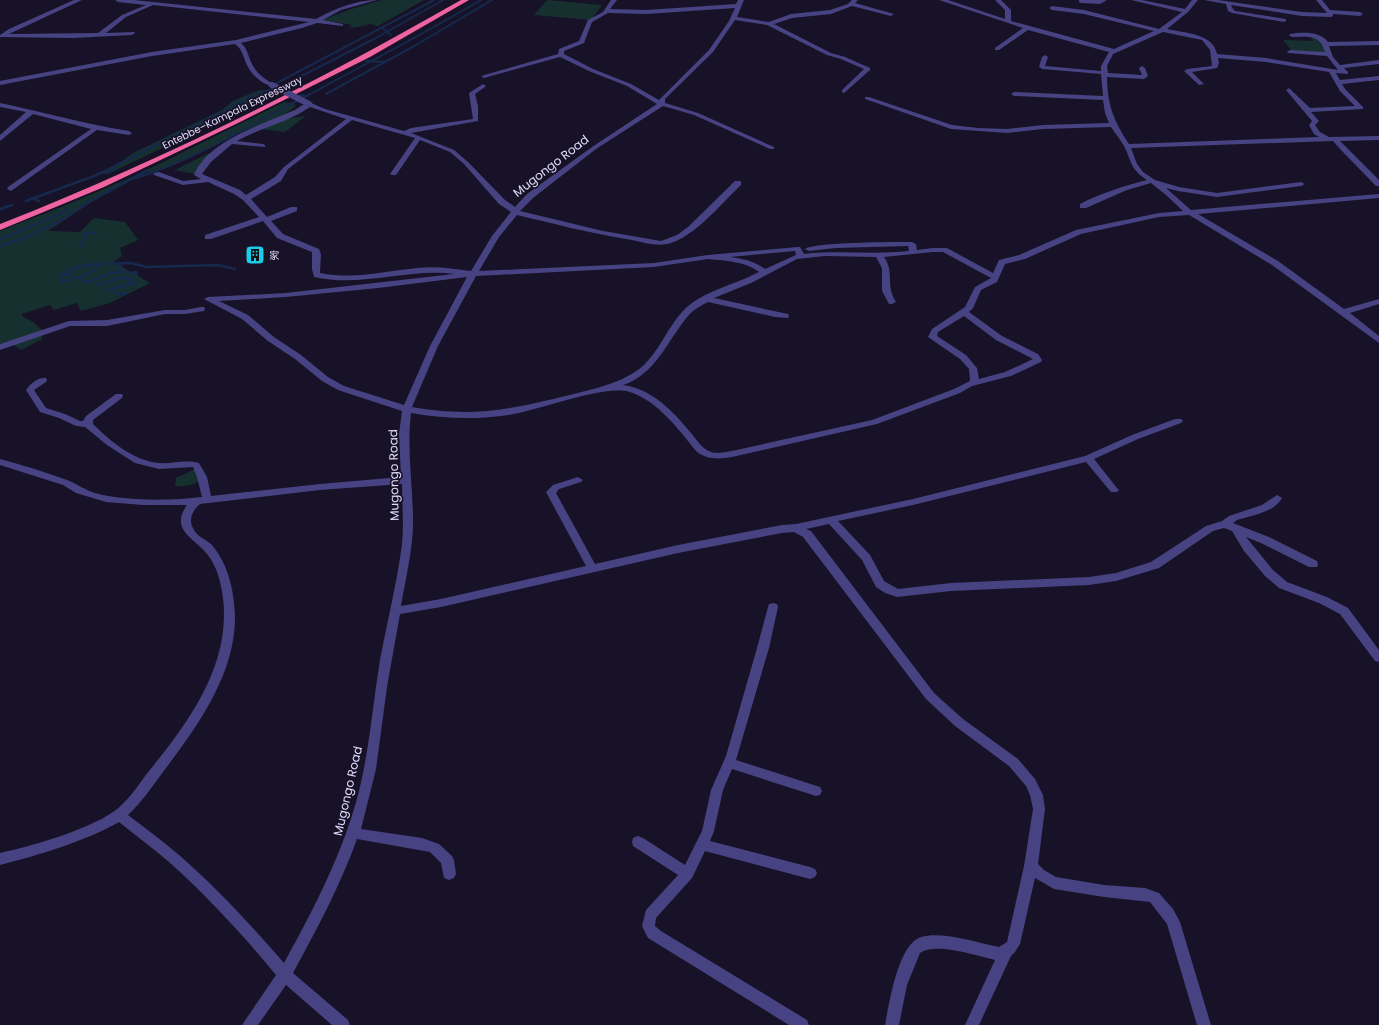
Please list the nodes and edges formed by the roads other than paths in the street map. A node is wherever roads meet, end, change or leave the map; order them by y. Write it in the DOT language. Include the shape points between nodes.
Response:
graph roads {
  1 [pos="78,0"];
  2 [pos="120,0"];
  3 [pos="374,0"];
  4 [pos="456,0"];
  5 [pos="466,0"];
  6 [pos="614,0"];
  7 [pos="942,0"];
  8 [pos="998,0"];
  9 [pos="1104,0"];
  10 [pos="1134,0"];
  11 [pos="1195,0"];
  12 [pos="1207,0"];
  13 [pos="1319,0"];
  14 [pos="1081,1"];
  15 [pos="853,2"];
  16 [pos="154,3"];
  17 [pos="740,3"];
  18 [pos="1228,3"];
  19 [pos="1052,8"];
  20 [pos="606,11"];
  21 [pos="1186,11"];
  22 [pos="1329,12"];
  23 [pos="891,14"];
  24 [pos="1360,14"];
  25 [pos="733,18"];
  26 [pos="1284,20"];
  27 [pos="317,21"];
  28 [pos="1008,21"];
  29 [pos="769,24"];
  30 [pos="341,25"];
  31 [pos="1027,28"];
  32 [pos="1161,31"];
  33 [pos="132,33"];
  34 [pos="100,34"];
  35 [pos="1292,35"];
  36 [pos="1,37"];
  37 [pos="236,42"];
  38 [pos="1379,43"];
  39 [pos="1327,44"];
  40 [pos="997,49"];
  41 [pos="1113,51"];
  42 [pos="1290,52"];
  43 [pos="1328,54"];
  44 [pos="561,55"];
  45 [pos="1214,56"];
  46 [pos="1045,57"];
  47 [pos="1379,62"];
  48 [pos="1339,67"];
  49 [pos="1142,68"];
  50 [pos="1331,70"];
  51 [pos="1346,72"];
  52 [pos="1105,74"];
  53 [pos="484,76"];
  54 [pos="1379,78"];
  55 [pos="1359,79"];
  56 [pos="1338,82"];
  57 [pos="0,83"];
  58 [pos="1201,84"];
  59 [pos="483,86"];
  60 [pos="1289,90"];
  61 [pos="844,91"];
  62 [pos="1014,94"];
  63 [pos="867,98"];
  64 [pos="1106,98"];
  65 [pos="309,104"];
  66 [pos="662,104"];
  67 [pos="0,106"];
  68 [pos="1361,108"];
  69 [pos="324,110"];
  70 [pos="1308,110"];
  71 [pos="32,111"];
  72 [pos="1366,115"];
  73 [pos="290,116"];
  74 [pos="351,118"];
  75 [pos="1113,125"];
  76 [pos="96,128"];
  77 [pos="129,133"];
  78 [pos="404,133"];
  79 [pos="419,137"];
  80 [pos="1379,138"];
  81 [pos="0,139"];
  82 [pos="1327,139"];
  83 [pos="1335,139"];
  84 [pos="229,142"];
  85 [pos="1231,143"];
  86 [pos="263,146"];
  87 [pos="1128,146"];
  88 [pos="772,148"];
  89 [pos="157,173"];
  90 [pos="394,174"];
  91 [pos="207,180"];
  92 [pos="1152,181"];
  93 [pos="738,183"];
  94 [pos="1301,184"];
  95 [pos="1379,184"];
  96 [pos="11,189"];
  97 [pos="1178,189"];
  98 [pos="1169,193"];
  99 [pos="1378,197"];
  100 [pos="246,198"];
  101 [pos="1083,206"];
  102 [pos="294,209"];
  103 [pos="514,212"];
  104 [pos="1191,213"];
  105 [pos="265,219"];
  106 [pos="0,221"];
  107 [pos="0,227"];
  108 [pos="208,238"];
  109 [pos="799,252"];
  110 [pos="913,252"];
  111 [pos="878,255"];
  112 [pos="745,257"];
  113 [pos="753,264"];
  114 [pos="778,265"];
  115 [pos="764,272"];
  116 [pos="473,274"];
  117 [pos="994,276"];
  118 [pos="707,299"];
  119 [pos="1379,301"];
  120 [pos="892,302"];
  121 [pos="201,309"];
  122 [pos="964,312"];
  123 [pos="1343,312"];
  124 [pos="785,316"];
  125 [pos="1378,339"];
  126 [pos="0,347"];
  127 [pos="43,380"];
  128 [pos="974,383"];
  129 [pos="600,390"];
  130 [pos="118,396"];
  131 [pos="407,409"];
  132 [pos="1178,421"];
  133 [pos="87,424"];
  134 [pos="1088,458"];
  135 [pos="0,462"];
  136 [pos="407,480"];
  137 [pos="578,480"];
  138 [pos="1114,490"];
  139 [pos="1278,498"];
  140 [pos="202,500"];
  141 [pos="831,520"];
  142 [pos="1224,524"];
  143 [pos="796,528"];
  144 [pos="1236,529"];
  145 [pos="1313,564"];
  146 [pos="592,568"];
  147 [pos="773,607"];
  148 [pos="395,611"];
  149 [pos="1379,658"];
  150 [pos="729,763"];
  151 [pos="816,791"];
  152 [pos="119,815"];
  153 [pos="353,833"];
  154 [pos="638,842"];
  155 [pos="703,845"];
  156 [pos="0,858"];
  157 [pos="1031,866"];
  158 [pos="810,873"];
  159 [pos="449,874"];
  160 [pos="687,874"];
  161 [pos="1005,953"];
  162 [pos="286,975"];
  163 [pos="249,1025"];
  164 [pos="344,1025"];
  165 [pos="802,1025"];
  166 [pos="892,1025"];
  167 [pos="972,1025"];
  168 [pos="1204,1025"];
  1 -- 36 [label="street"];
  2 -- 16 [label="street"];
  3 -- 27 [label="street" via="339,9"];
  4 -- 106 [label="highway, Entebbe–Kampala Expressway" via="360,54 182,143 114,175"];
  5 -- 107 [label="highway, Entebbe–Kampala Expressway" via="401,38 280,102 114,180"];
  6 -- 20 [label="street"];
  7 -- 28 [label="street"];
  8 -- 28 [label="street" via="1008,10"];
  9 -- 14 [label="street"];
  10 -- 21 [label="street"];
  11 -- 21 [label="street"];
  12 -- 18 [label="street"];
  13 -- 22 [label="street"];
  15 -- 23 [label="street"];
  15 -- 29 [label="street" via="827,13 791,16"];
  16 -- 27 [label="street"];
  16 -- 34 [label="street" via="124,16"];
  17 -- 20 [label="street" via="646,12"];
  17 -- 25 [label="street, Mugongo Road"];
  18 -- 22 [label="street" via="1302,14 1331,15"];
  18 -- 26 [label="street" via="1230,10 1234,12"];
  19 -- 32 [label="street" via="1084,12"];
  20 -- 44 [label="street" via="590,21 582,42 561,50"];
  21 -- 32 [label="street"];
  22 -- 24 [label="street"];
  25 -- 29 [label="street"];
  25 -- 66 [label="street, Mugongo Road" via="711,51 662,99"];
  27 -- 30 [label="street"];
  27 -- 37 [label="street"];
  28 -- 31 [label="street"];
  29 -- 61 [label="street" via="829,54 868,69"];
  31 -- 40 [label="street"];
  31 -- 41 [label="street"];
  32 -- 41 [label="street"];
  32 -- 45 [label="street" via="1204,39 1213,50"];
  33 -- 34 [label="street"];
  34 -- 36 [label="street"];
  35 -- 39 [label="street" via="1319,37"];
  37 -- 57 [label="street" via="159,53"];
  37 -- 65 [label="street, bridge" via="245,51 252,69 263,81"];
  38 -- 39 [label="street"];
  39 -- 43 [label="street"];
  41 -- 52 [label="street" via="1104,66"];
  42 -- 43 [label="street"];
  43 -- 48 [label="street"];
  44 -- 53 [label="street"];
  44 -- 66 [label="street" via="629,85"];
  45 -- 50 [label="street" via="1266,60"];
  45 -- 58 [label="street" via="1215,67 1186,71"];
  46 -- 52 [label="street" via="1042,67"];
  47 -- 48 [label="street"];
  48 -- 51 [label="street"];
  49 -- 52 [label="street" via="1144,77"];
  50 -- 51 [label="street"];
  50 -- 56 [label="street"];
  51 -- 55 [label="street"];
  52 -- 64 [label="street"];
  54 -- 55 [label="street"];
  55 -- 56 [label="street"];
  56 -- 68 [label="street" via="1349,98"];
  59 -- 78 [label="street" via="472,93 476,120"];
  60 -- 70 [label="street"];
  62 -- 64 [label="street"];
  63 -- 75 [label="street" via="951,127 978,130 1007,131"];
  64 -- 75 [label="street" via="1108,114"];
  65 -- 69 [label="street"];
  65 -- 73 [label="street"];
  66 -- 88 [label="street" via="696,114"];
  66 -- 103 [label="street, Mugongo Road" via="594,148 530,196"];
  67 -- 71 [label="street"];
  68 -- 70 [label="street"];
  68 -- 72 [label="street"];
  69 -- 73 [label="street"];
  69 -- 74 [label="street"];
  70 -- 82 [label="street" via="1316,121 1312,125 1314,130 1319,136"];
  71 -- 76 [label="street"];
  71 -- 81 [label="street"];
  73 -- 84 [label="street"];
  74 -- 78 [label="street"];
  74 -- 100 [label="street" via="286,168 278,178"];
  75 -- 87 [label="street"];
  76 -- 77 [label="street"];
  76 -- 96 [label="street"];
  78 -- 79 [label="street"];
  79 -- 90 [label="street"];
  79 -- 103 [label="street" via="452,151"];
  80 -- 83 [label="street"];
  82 -- 83 [label="street"];
  82 -- 87 [label="street"];
  83 -- 95 [label="street"];
  84 -- 86 [label="street"];
  84 -- 91 [label="street" via="198,172 198,175"];
  85 -- 87 [label="street" via="1143,148"];
  87 -- 92 [label="street" via="1134,164"];
  89 -- 91 [label="street" via="183,183"];
  91 -- 100 [label="street" via="233,189"];
  92 -- 97 [label="street"];
  92 -- 98 [label="street"];
  92 -- 101 [label="street" via="1124,188"];
  93 -- 103 [label="street" via="710,212 686,231 664,243 603,233"];
  94 -- 97 [label="street" via="1217,195"];
  97 -- 98 [label="street"];
  98 -- 104 [label="street"];
  99 -- 104 [label="street"];
  100 -- 105 [label="street"];
  102 -- 105 [label="street"];
  103 -- 116 [label="street, Mugongo Road"];
  104 -- 117 [label="street" via="1159,215 1079,232 1053,245 1002,262"];
  104 -- 123 [label="street" via="1275,263"];
  105 -- 108 [label="street"];
  105 -- 116 [label="street" via="280,236 316,252 315,271 324,277 378,277 425,269"];
  109 -- 110 [label="street" via="830,245 912,244"];
  109 -- 111 [label="street"];
  109 -- 112 [label="street"];
  109 -- 114 [label="street"];
  110 -- 111 [label="street"];
  110 -- 117 [label="street" via="944,250"];
  111 -- 120 [label="street" via="883,259 887,271 886,291"];
  112 -- 113 [label="street"];
  112 -- 116 [label="street" via="708,257 654,265"];
  113 -- 114 [label="street"];
  113 -- 115 [label="street"];
  114 -- 115 [label="street"];
  115 -- 118 [label="street"];
  116 -- 131 [label="street, Mugongo Road" via="434,346"];
  116 -- 131 [label="street" via="286,295 208,299 245,317 325,380"];
  117 -- 122 [label="street" via="994,280 976,291 973,302"];
  118 -- 124 [label="street"];
  118 -- 129 [label="street" via="685,314 642,372"];
  119 -- 123 [label="street"];
  121 -- 126 [label="street" via="165,312 107,323 69,324"];
  122 -- 128 [label="street" via="935,331 932,337 962,357 973,368"];
  122 -- 128 [label="street" via="1000,338 1038,359 1008,374"];
  123 -- 125 [label="street"];
  127 -- 133 [label="street" via="30,390 43,410 78,424"];
  128 -- 129 [label="street" via="874,422 716,456 700,450 666,410 650,398 616,387"];
  129 -- 131 [label="street" via="488,415 440,415"];
  130 -- 133 [label="street" via="92,416"];
  131 -- 136 [label="street, Mugongo Road" via="404,434"];
  132 -- 134 [label="street"];
  133 -- 140 [label="street" via="136,460 162,466 196,465 204,484"];
  134 -- 138 [label="street"];
  134 -- 141 [label="street"];
  135 -- 140 [label="street" via="106,499 143,502"];
  136 -- 140 [label="street"];
  136 -- 148 [label="street, Mugongo Road" via="407,544"];
  137 -- 146 [label="street" via="556,487 551,492"];
  139 -- 142 [label="street" via="1276,502 1233,518"];
  140 -- 152 [label="street" via="189,509 186,516 187,527 189,532 208,547 221,572 230,615 227,650 209,691 179,740 143,789"];
  141 -- 142 [label="street" via="858,547 880,584 897,592 1089,581 1116,577 1155,566 1210,528"];
  141 -- 143 [label="street"];
  142 -- 144 [label="street"];
  143 -- 146 [label="street"];
  143 -- 157 [label="street" via="806,534 930,696 969,730 1003,753 1036,790 1040,809"];
  144 -- 145 [label="street"];
  144 -- 149 [label="street" via="1248,548 1283,585 1344,611"];
  146 -- 148 [label="street"];
  147 -- 150 [label="street"];
  148 -- 153 [label="street, Mugongo Road" via="370,769"];
  150 -- 151 [label="street"];
  150 -- 155 [label="street" via="717,790"];
  152 -- 156 [label="street" via="96,827 47,845"];
  152 -- 162 [label="street" via="173,858 210,892"];
  153 -- 159 [label="street" via="434,848 447,860"];
  153 -- 162 [label="street, Mugongo Road" via="339,870"];
  154 -- 160 [label="street"];
  155 -- 158 [label="street"];
  155 -- 160 [label="street"];
  157 -- 161 [label="street" via="1013,944"];
  157 -- 168 [label="street" via="1054,883 1154,897 1173,922"];
  160 -- 165 [label="street" via="651,914 648,927 651,932"];
  161 -- 166 [label="street" via="990,953 941,942 922,943 915,948 900,985"];
  161 -- 167 [label="street"];
  162 -- 163 [label="street, Mugongo Road"];
  162 -- 164 [label="street"];
}
